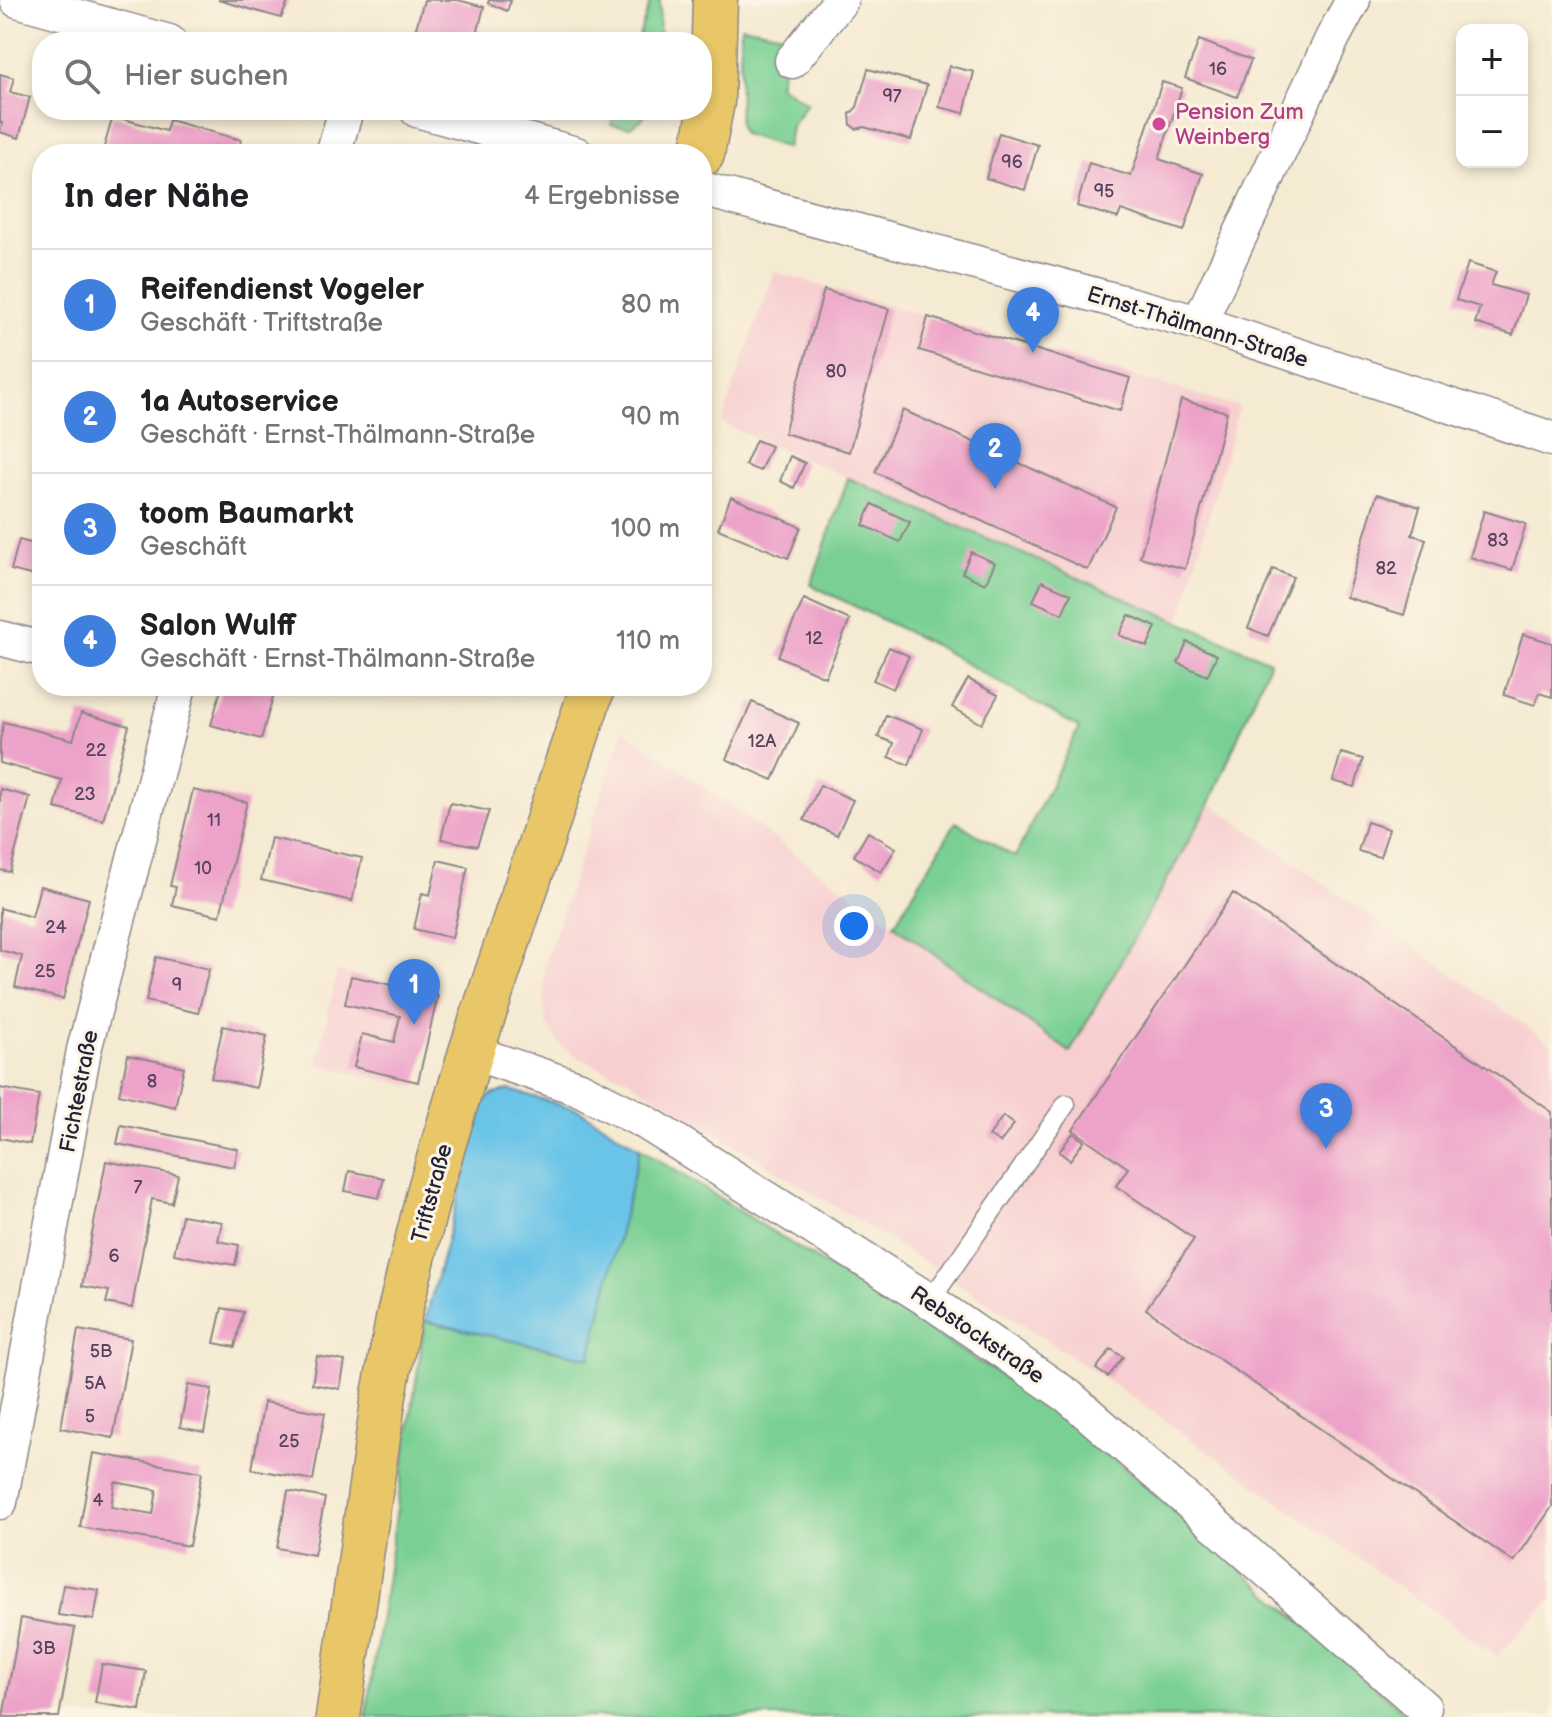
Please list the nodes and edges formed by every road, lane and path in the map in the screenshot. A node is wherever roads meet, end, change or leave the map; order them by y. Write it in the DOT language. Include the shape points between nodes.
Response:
graph roads {
  1 [pos="17,0"];
  2 [pos="691,0"];
  3 [pos="715,0"];
  4 [pos="841,0"];
  5 [pos="1353,0"];
  6 [pos="51,4"];
  7 [pos="138,32"];
  8 [pos="687,32"];
  9 [pos="792,61"];
  10 [pos="712,102"];
  11 [pos="343,120"];
  12 [pos="453,120"];
  13 [pos="683,120"];
  14 [pos="709,120"];
  15 [pos="336,144"];
  16 [pos="540,144"];
  17 [pos="687,144"];
  18 [pos="704,144"];
  19 [pos="712,192"];
  20 [pos="1199,323"];
  21 [pos="1552,439"];
  22 [pos="0,638"];
  23 [pos="32,646"];
  24 [pos="176,696"];
  25 [pos="590,696"];
  26 [pos="471,1052"];
  27 [pos="1066,1104"];
  28 [pos="930,1301"];
  29 [pos="7,1421"];
  30 [pos="0,1502"];
  31 [pos="1428,1712"];
  32 [pos="338,1717"];
  1 -- 6 [label="street"];
  2 -- 8 [label="main road"];
  3 -- 10 [label="main road"];
  4 -- 9 [label="street"];
  5 -- 20 [label="street"];
  6 -- 7 [label="street"];
  11 -- 15 [label="street"];
  12 -- 16 [label="street"];
  13 -- 17 [label="main road"];
  14 -- 18 [label="main road"];
  19 -- 20 [label="street, Ernst-Thälmann-Straße"];
  20 -- 21 [label="street, Ernst-Thälmann-Straße"];
  22 -- 23 [label="street"];
  24 -- 29 [label="street, Fichtestraße" via="84,1050"];
  25 -- 26 [label="main road, Triftstraße"];
  26 -- 28 [label="street, Rebstockstraße" via="578,1088 645,1122"];
  26 -- 32 [label="main road, Triftstraße" via="399,1315"];
  27 -- 28 [label="lane"];
  28 -- 31 [label="street, Rebstockstraße" via="1068,1396"];
  29 -- 30 [label="street, Fichtestraße"];
}
